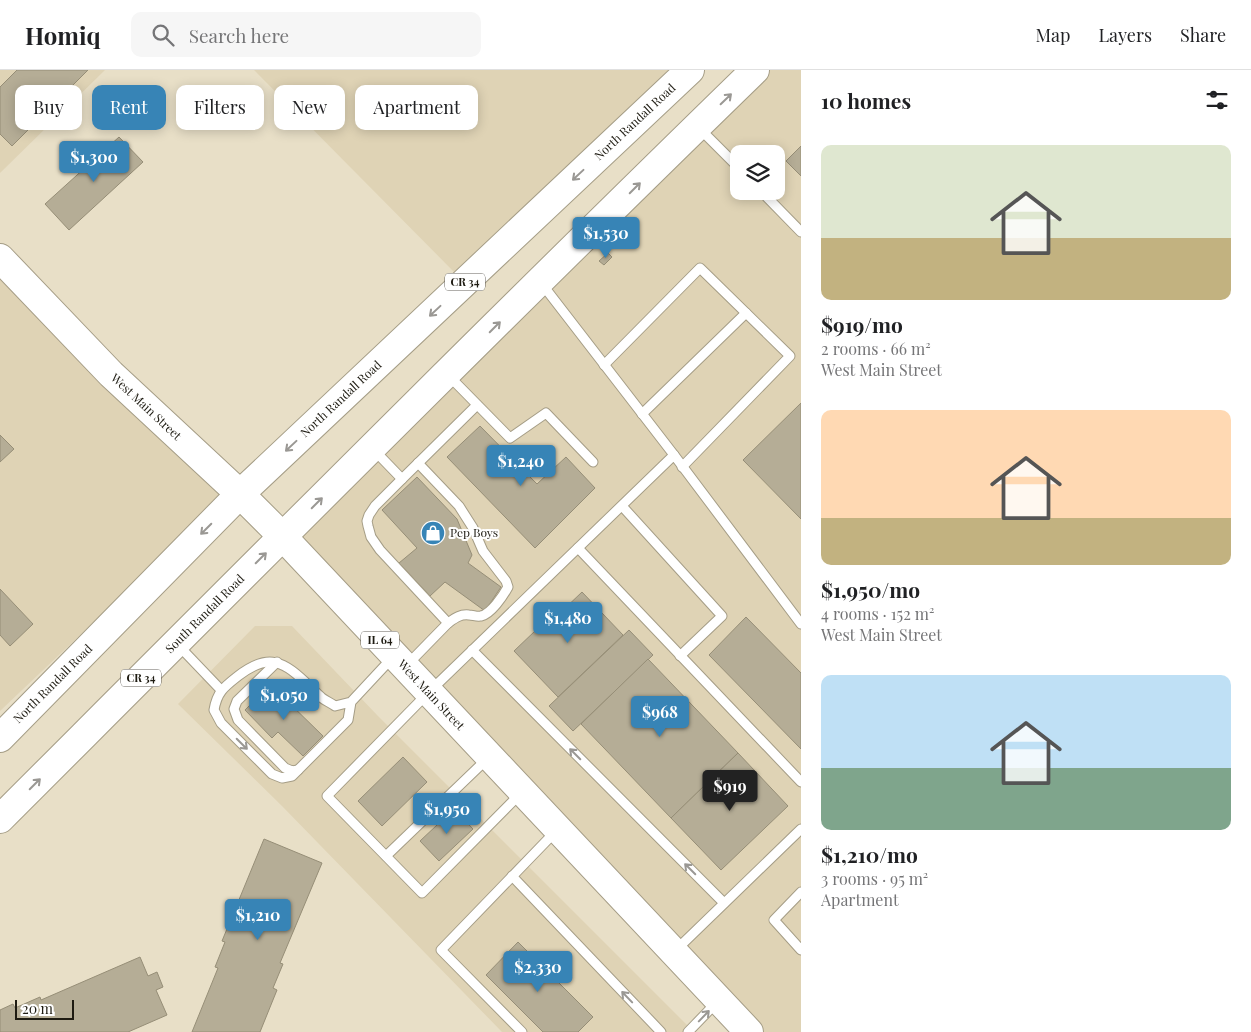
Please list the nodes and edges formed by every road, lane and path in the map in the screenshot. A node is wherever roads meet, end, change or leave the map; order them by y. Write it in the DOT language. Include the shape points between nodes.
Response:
graph roads {
  1 [pos="690,70"];
  2 [pos="756,70"];
  3 [pos="697,126"];
  4 [pos="730,159"];
  5 [pos="770,200"];
  6 [pos="801,232"];
  7 [pos="0,258"];
  8 [pos="540,282"];
  9 [pos="746,313"];
  10 [pos="604,365"];
  11 [pos="447,374"];
  12 [pos="477,405"];
  13 [pos="642,414"];
  14 [pos="372,448"];
  15 [pos="674,455"];
  16 [pos="593,462"];
  17 [pos="418,463"];
  18 [pos="682,466"];
  19 [pos="402,479"];
  20 [pos="240,494"];
  21 [pos="622,506"];
  22 [pos="282,537"];
  23 [pos="578,548"];
  24 [pos="448,623"];
  25 [pos="801,624"];
  26 [pos="176,643"];
  27 [pos="472,650"];
  28 [pos="680,656"];
  29 [pos="277,662"];
  30 [pos="400,662"];
  31 [pos="221,690"];
  32 [pos="429,692"];
  33 [pos="351,702"];
  34 [pos="0,738"];
  35 [pos="490,757"];
  36 [pos="298,770"];
  37 [pos="801,782"];
  38 [pos="523,792"];
  39 [pos="0,819"];
  40 [pos="558,829"];
  41 [pos="801,829"];
  42 [pos="386,856"];
  43 [pos="512,876"];
  44 [pos="801,892"];
  45 [pos="724,903"];
  46 [pos="801,950"];
  47 [pos="674,952"];
  48 [pos="719,1000"];
  49 [pos="522,1032"];
  50 [pos="661,1032"];
  51 [pos="688,1032"];
  52 [pos="749,1032"];
  1 -- 20 [label="main road, North Randall Road / CR 34, one-way"];
  3 -- 2 [label="main road, CR 34, one-way"];
  3 -- 4 [label="lane"];
  8 -- 3 [label="main road, CR 34, one-way"];
  5 -- 6 [label="lane"];
  7 -- 20 [label="main road, West Main Street / IL 64" via="111,374"];
  8 -- 10 [label="lane"];
  11 -- 8 [label="main road, CR 34, one-way"];
  9 -- 10 [label="lane" via="700,268"];
  9 -- 13 [label="lane"];
  9 -- 18 [label="lane" via="790,356"];
  10 -- 13 [label="lane"];
  11 -- 12 [label="lane"];
  11 -- 14 [label="main road, CR 34"];
  12 -- 16 [label="lane" via="510,438 546,413"];
  12 -- 17 [label="lane"];
  13 -- 15 [label="lane"];
  14 -- 19 [label="lane"];
  22 -- 14 [label="main road, CR 34, one-way"];
  15 -- 18 [label="lane"];
  15 -- 21 [label="lane"];
  17 -- 19 [label="lane"];
  17 -- 24 [label="lane" via="459,506 508,588 485,614 457,616"];
  18 -- 25 [label="lane"];
  19 -- 24 [label="lane" via="371,511 367,521 371,538"];
  20 -- 22 [label="main road, West Main Street / IL 64"];
  20 -- 34 [label="main road, North Randall Road / CR 34, one-way"];
  21 -- 23 [label="lane"];
  21 -- 28 [label="lane" via="722,616"];
  26 -- 22 [label="main road, South Randall Road / CR 34, one-way"];
  22 -- 30 [label="main road, West Main Street / IL 64"];
  23 -- 27 [label="lane"];
  23 -- 28 [label="lane"];
  24 -- 30 [label="lane"];
  26 -- 31 [label="lane"];
  39 -- 26 [label="main road, South Randall Road / CR 34, one-way"];
  27 -- 32 [label="lane"];
  45 -- 27 [label="lane, one-way"];
  28 -- 37 [label="lane"];
  29 -- 31 [label="lane" via="251,666"];
  29 -- 33 [label="lane" via="290,668 335,706"];
  29 -- 36 [label="lane" via="237,701 234,709 238,720 285,768"];
  30 -- 32 [label="main road, West Main Street / IL 64"];
  30 -- 33 [label="lane"];
  31 -- 36 [label="lane, one-way" via="214,710 221,723 272,774 282,778 292,776"];
  32 -- 35 [label="main road, West Main Street / IL 64"];
  32 -- 42 [label="lane" via="327,796"];
  33 -- 36 [label="lane" via="348,720"];
  35 -- 38 [label="main road, West Main Street / IL 64"];
  35 -- 42 [label="lane"];
  38 -- 40 [label="main road, West Main Street / IL 64"];
  38 -- 42 [label="lane" via="422,893"];
  40 -- 43 [label="lane"];
  40 -- 47 [label="main road, West Main Street / IL 64"];
  41 -- 45 [label="lane"];
  43 -- 49 [label="lane" via="441,950"];
  50 -- 43 [label="lane, one-way"];
  44 -- 46 [label="lane" via="774,920"];
  45 -- 47 [label="lane"];
  47 -- 48 [label="main road, West Main Street / IL 64"];
  51 -- 48 [label="lane, one-way"];
  48 -- 52 [label="main road, West Main Street / IL 64"];
}
